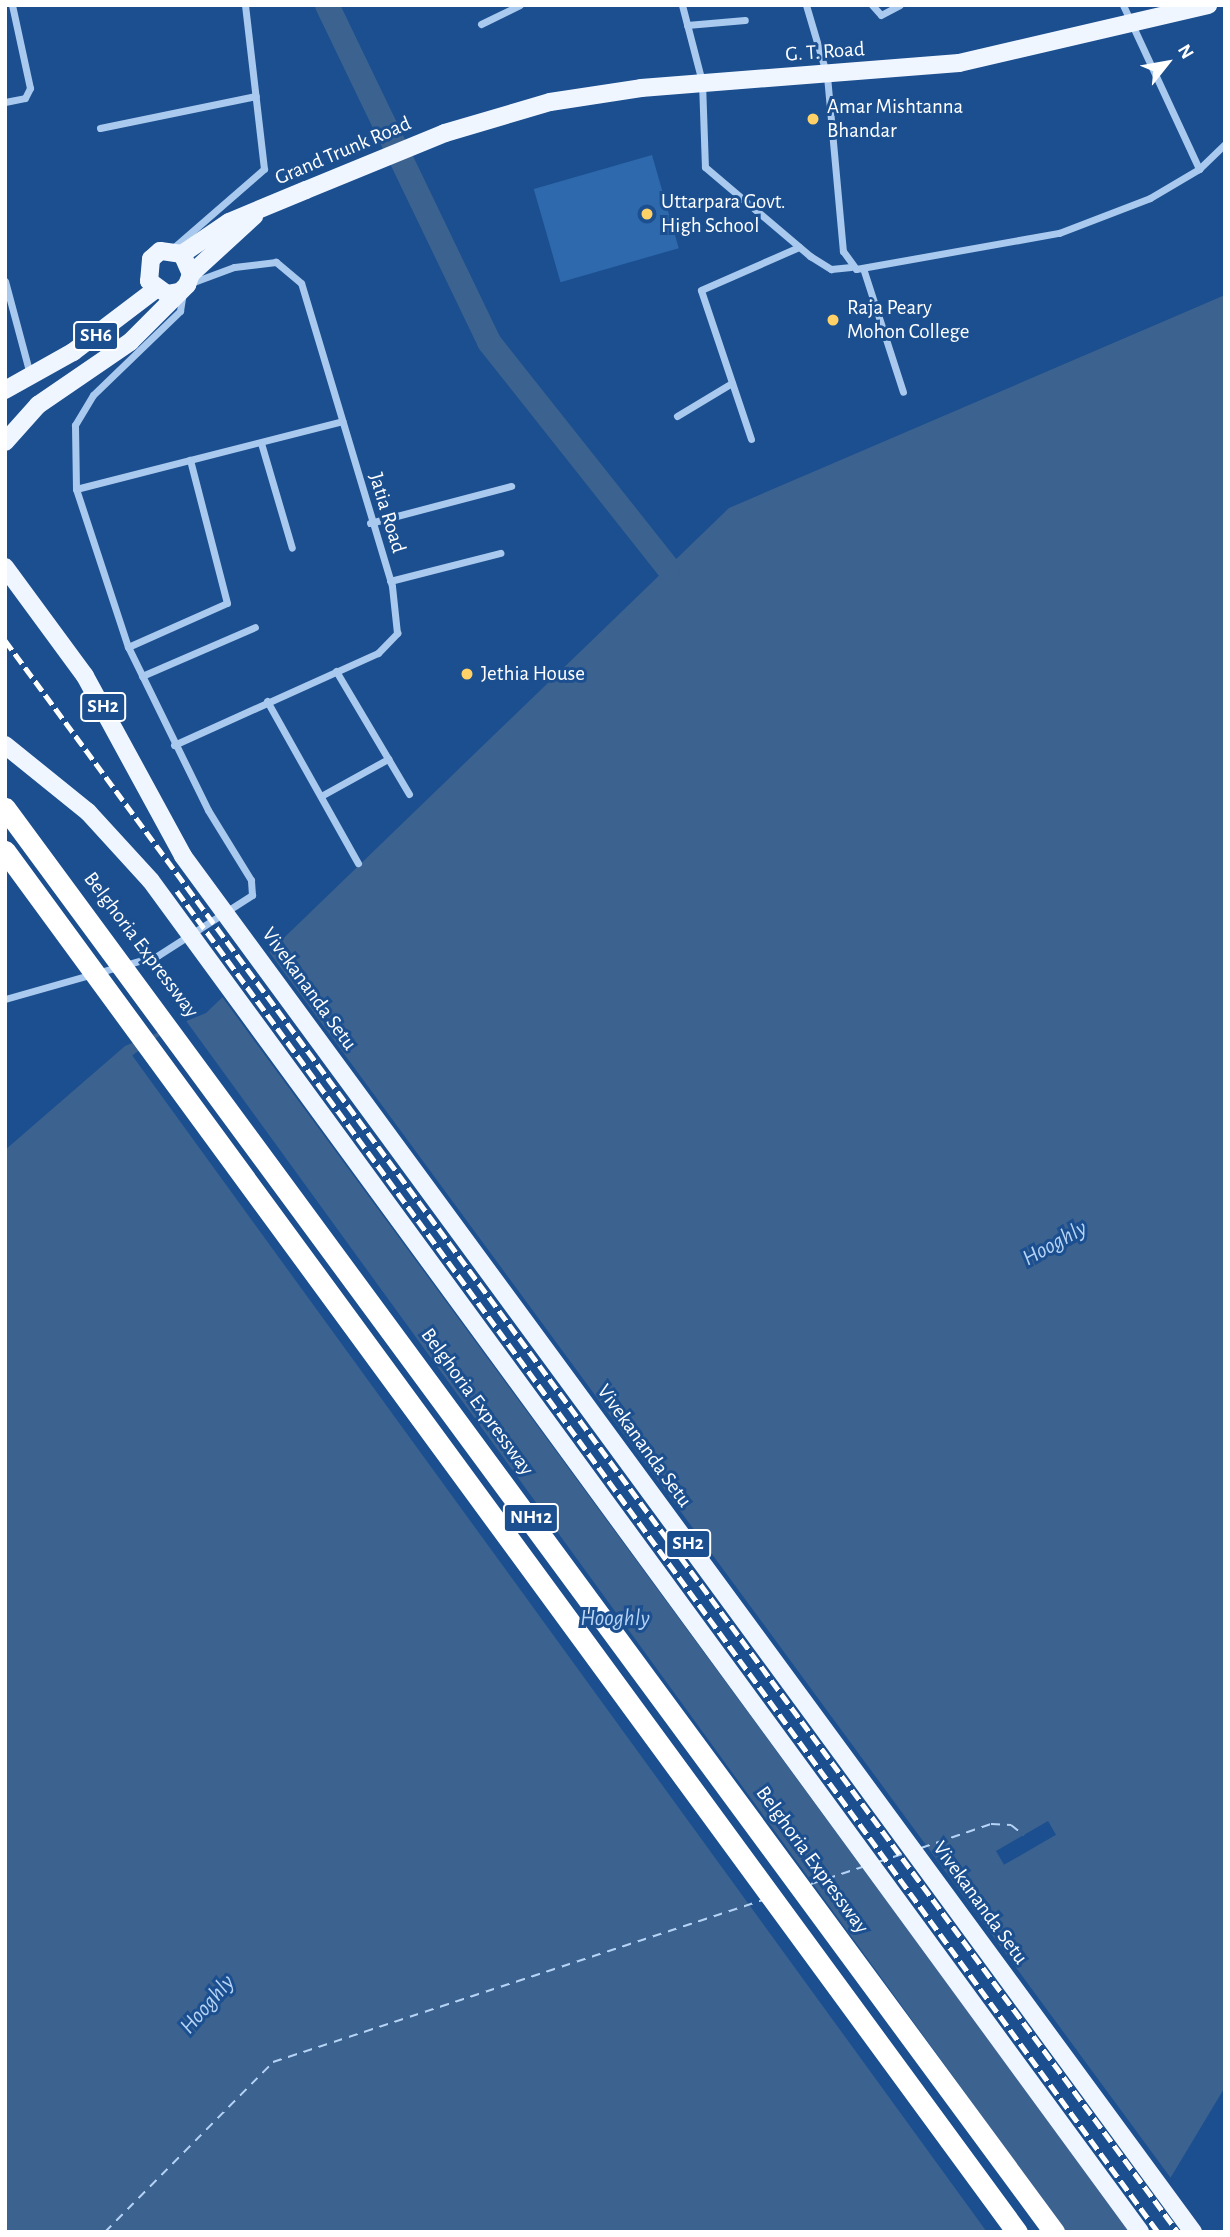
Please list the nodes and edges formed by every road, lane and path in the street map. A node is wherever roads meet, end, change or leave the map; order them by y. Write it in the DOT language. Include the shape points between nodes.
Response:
graph roads {
  1 [pos="12,5"];
  2 [pos="246,5"];
  3 [pos="520,5"];
  4 [pos="682,5"];
  5 [pos="806,5"];
  6 [pos="872,5"];
  7 [pos="900,5"];
  8 [pos="1123,5"];
  9 [pos="1208,5"];
  10 [pos="745,20"];
  11 [pos="481,24"];
  12 [pos="687,25"];
  13 [pos="1130,25"];
  14 [pos="827,76"];
  15 [pos="702,82"];
  16 [pos="256,96"];
  17 [pos="5,102"];
  18 [pos="100,128"];
  19 [pos="445,133"];
  20 [pos="1225,144"];
  21 [pos="1199,169"];
  22 [pos="259,211"];
  23 [pos="799,247"];
  24 [pos="177,252"];
  25 [pos="851,267"];
  26 [pos="863,268"];
  27 [pos="5,281"];
  28 [pos="185,285"];
  29 [pos="156,289"];
  30 [pos="30,374"];
  31 [pos="732,383"];
  32 [pos="5,390"];
  33 [pos="903,392"];
  34 [pos="677,416"];
  35 [pos="342,421"];
  36 [pos="751,439"];
  37 [pos="5,442"];
  38 [pos="261,443"];
  39 [pos="190,460"];
  40 [pos="511,486"];
  41 [pos="76,489"];
  42 [pos="370,523"];
  43 [pos="292,548"];
  44 [pos="500,554"];
  45 [pos="5,567"];
  46 [pos="390,580"];
  47 [pos="255,627"];
  48 [pos="128,647"];
  49 [pos="337,671"];
  50 [pos="142,676"];
  51 [pos="267,701"];
  52 [pos="5,745"];
  53 [pos="174,745"];
  54 [pos="388,759"];
  55 [pos="409,794"];
  56 [pos="321,796"];
  57 [pos="5,808"];
  58 [pos="5,851"];
  59 [pos="358,863"];
  60 [pos="5,999"];
  61 [pos="1017,2232"];
  62 [pos="1054,2232"];
  63 [pos="1140,2232"];
  64 [pos="1194,2232"];
  1 -- 17 [label="street" via="30,88 24,98"];
  2 -- 16 [label="street"];
  3 -- 11 [label="street"];
  4 -- 12 [label="street"];
  5 -- 14 [label="street"];
  6 -- 7 [label="street" via="881,15"];
  8 -- 13 [label="street"];
  9 -- 13 [label="main road, G. T. Road"];
  10 -- 12 [label="street"];
  12 -- 15 [label="street"];
  13 -- 14 [label="main road, G. T. Road" via="959,63"];
  13 -- 21 [label="street"];
  14 -- 15 [label="main road, G. T. Road"];
  14 -- 25 [label="street" via="832,183"];
  15 -- 19 [label="main road, G. T. Road" via="582,95"];
  15 -- 23 [label="street" via="705,167"];
  16 -- 18 [label="street"];
  16 -- 24 [label="street" via="264,169"];
  19 -- 22 [label="main road, Grand Trunk Road"];
  20 -- 21 [label="street"];
  21 -- 26 [label="street" via="1150,198 1059,233"];
  22 -- 24 [label="main road, Grand Trunk Road"];
  22 -- 28 [label="main road, Grand Trunk Road"];
  23 -- 25 [label="street" via="831,269"];
  23 -- 31 [label="street" via="701,290"];
  24 -- 28 [label="main road"];
  24 -- 29 [label="main road, Grand Trunk Road" via="151,258 149,281"];
  25 -- 26 [label="street"];
  26 -- 33 [label="street"];
  27 -- 30 [label="street"];
  28 -- 29 [label="main road"];
  28 -- 35 [label="street, Jatia Road" via="254,263 293,270"];
  28 -- 37 [label="main road, Grand Trunk Road" via="130,342 38,405"];
  28 -- 41 [label="street" via="180,311 93,395 75,425"];
  29 -- 30 [label="main road, SH6" via="73,352"];
  30 -- 32 [label="main road, SH6"];
  31 -- 34 [label="street"];
  31 -- 36 [label="street"];
  35 -- 38 [label="street"];
  35 -- 42 [label="street, Jatia Road"];
  38 -- 39 [label="street"];
  38 -- 43 [label="street"];
  39 -- 41 [label="street"];
  39 -- 48 [label="street" via="228,603"];
  40 -- 42 [label="street"];
  41 -- 48 [label="street"];
  42 -- 46 [label="street, Jatia Road"];
  44 -- 46 [label="street"];
  45 -- 64 [label="main road, Vivekananda Setu / SH2, bridge" via="85,676 183,856"];
  46 -- 49 [label="street, Jatia Road" via="395,638"];
  47 -- 50 [label="street"];
  48 -- 50 [label="street"];
  49 -- 51 [label="street, Jatia Road"];
  49 -- 54 [label="street"];
  50 -- 53 [label="street"];
  51 -- 53 [label="street, Jatia Road"];
  51 -- 56 [label="street"];
  52 -- 63 [label="main road, SH2, bridge" via="88,812 151,881"];
  53 -- 60 [label="street" via="251,880 252,895 157,956"];
  54 -- 55 [label="street"];
  54 -- 56 [label="street"];
  56 -- 59 [label="street"];
  57 -- 62 [label="highway, Belghoria Expressway / NH12, bridge"];
  58 -- 61 [label="highway, NH12, bridge"];
}
